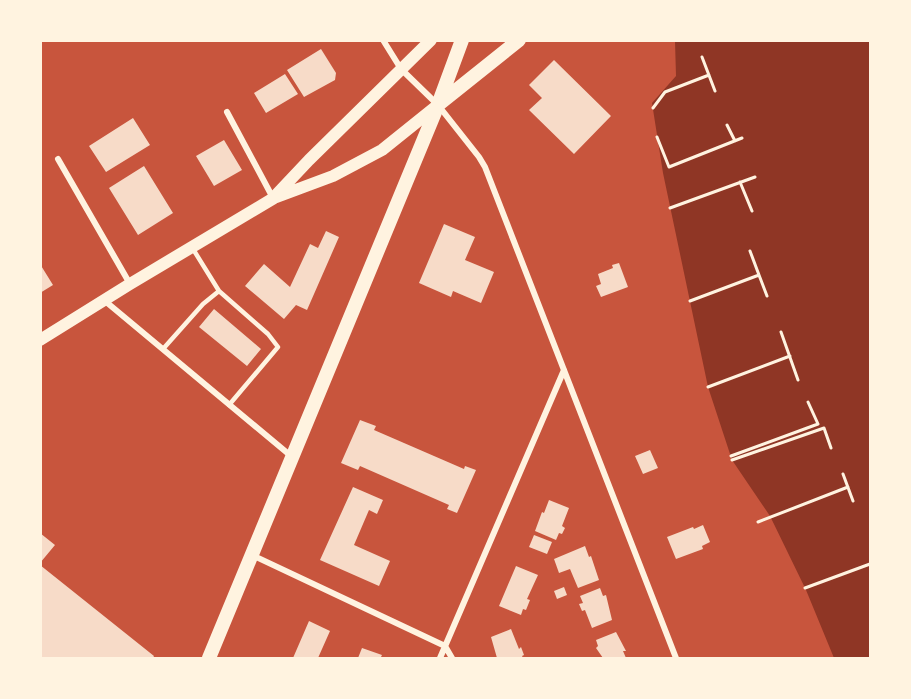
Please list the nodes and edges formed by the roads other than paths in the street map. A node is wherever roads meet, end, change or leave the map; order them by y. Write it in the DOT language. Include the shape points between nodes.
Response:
graph roads {
  1 [pos="383,40"];
  2 [pos="431,40"];
  3 [pos="462,40"];
  4 [pos="519,40"];
  5 [pos="401,69"];
  6 [pos="438,105"];
  7 [pos="227,112"];
  8 [pos="58,159"];
  9 [pos="274,198"];
  10 [pos="192,248"];
  11 [pos="130,284"];
  12 [pos="219,291"];
  13 [pos="105,301"];
  14 [pos="40,340"];
  15 [pos="163,349"];
  16 [pos="564,370"];
  17 [pos="229,405"];
  18 [pos="293,457"];
  19 [pos="252,555"];
  20 [pos="445,646"];
  21 [pos="209,658"];
  22 [pos="440,658"];
  23 [pos="452,658"];
  24 [pos="676,658"];
  1 -- 5 [label="street"];
  2 -- 5 [label="main road"];
  3 -- 6 [label="main road"];
  4 -- 6 [label="main road"];
  5 -- 6 [label="street"];
  5 -- 9 [label="main road"];
  6 -- 9 [label="main road" via="382,150 333,176"];
  6 -- 16 [label="street" via="485,167"];
  6 -- 18 [label="main road"];
  7 -- 9 [label="street"];
  8 -- 11 [label="street"];
  9 -- 10 [label="main road"];
  10 -- 11 [label="main road"];
  10 -- 12 [label="lane"];
  11 -- 13 [label="main road"];
  12 -- 15 [label="lane"];
  12 -- 17 [label="lane" via="278,347"];
  13 -- 14 [label="main road"];
  13 -- 15 [label="street"];
  15 -- 17 [label="street"];
  16 -- 20 [label="street"];
  16 -- 24 [label="street"];
  17 -- 18 [label="street"];
  18 -- 19 [label="main road"];
  19 -- 20 [label="street"];
  19 -- 21 [label="main road"];
  20 -- 22 [label="street"];
  20 -- 23 [label="street"];
}
